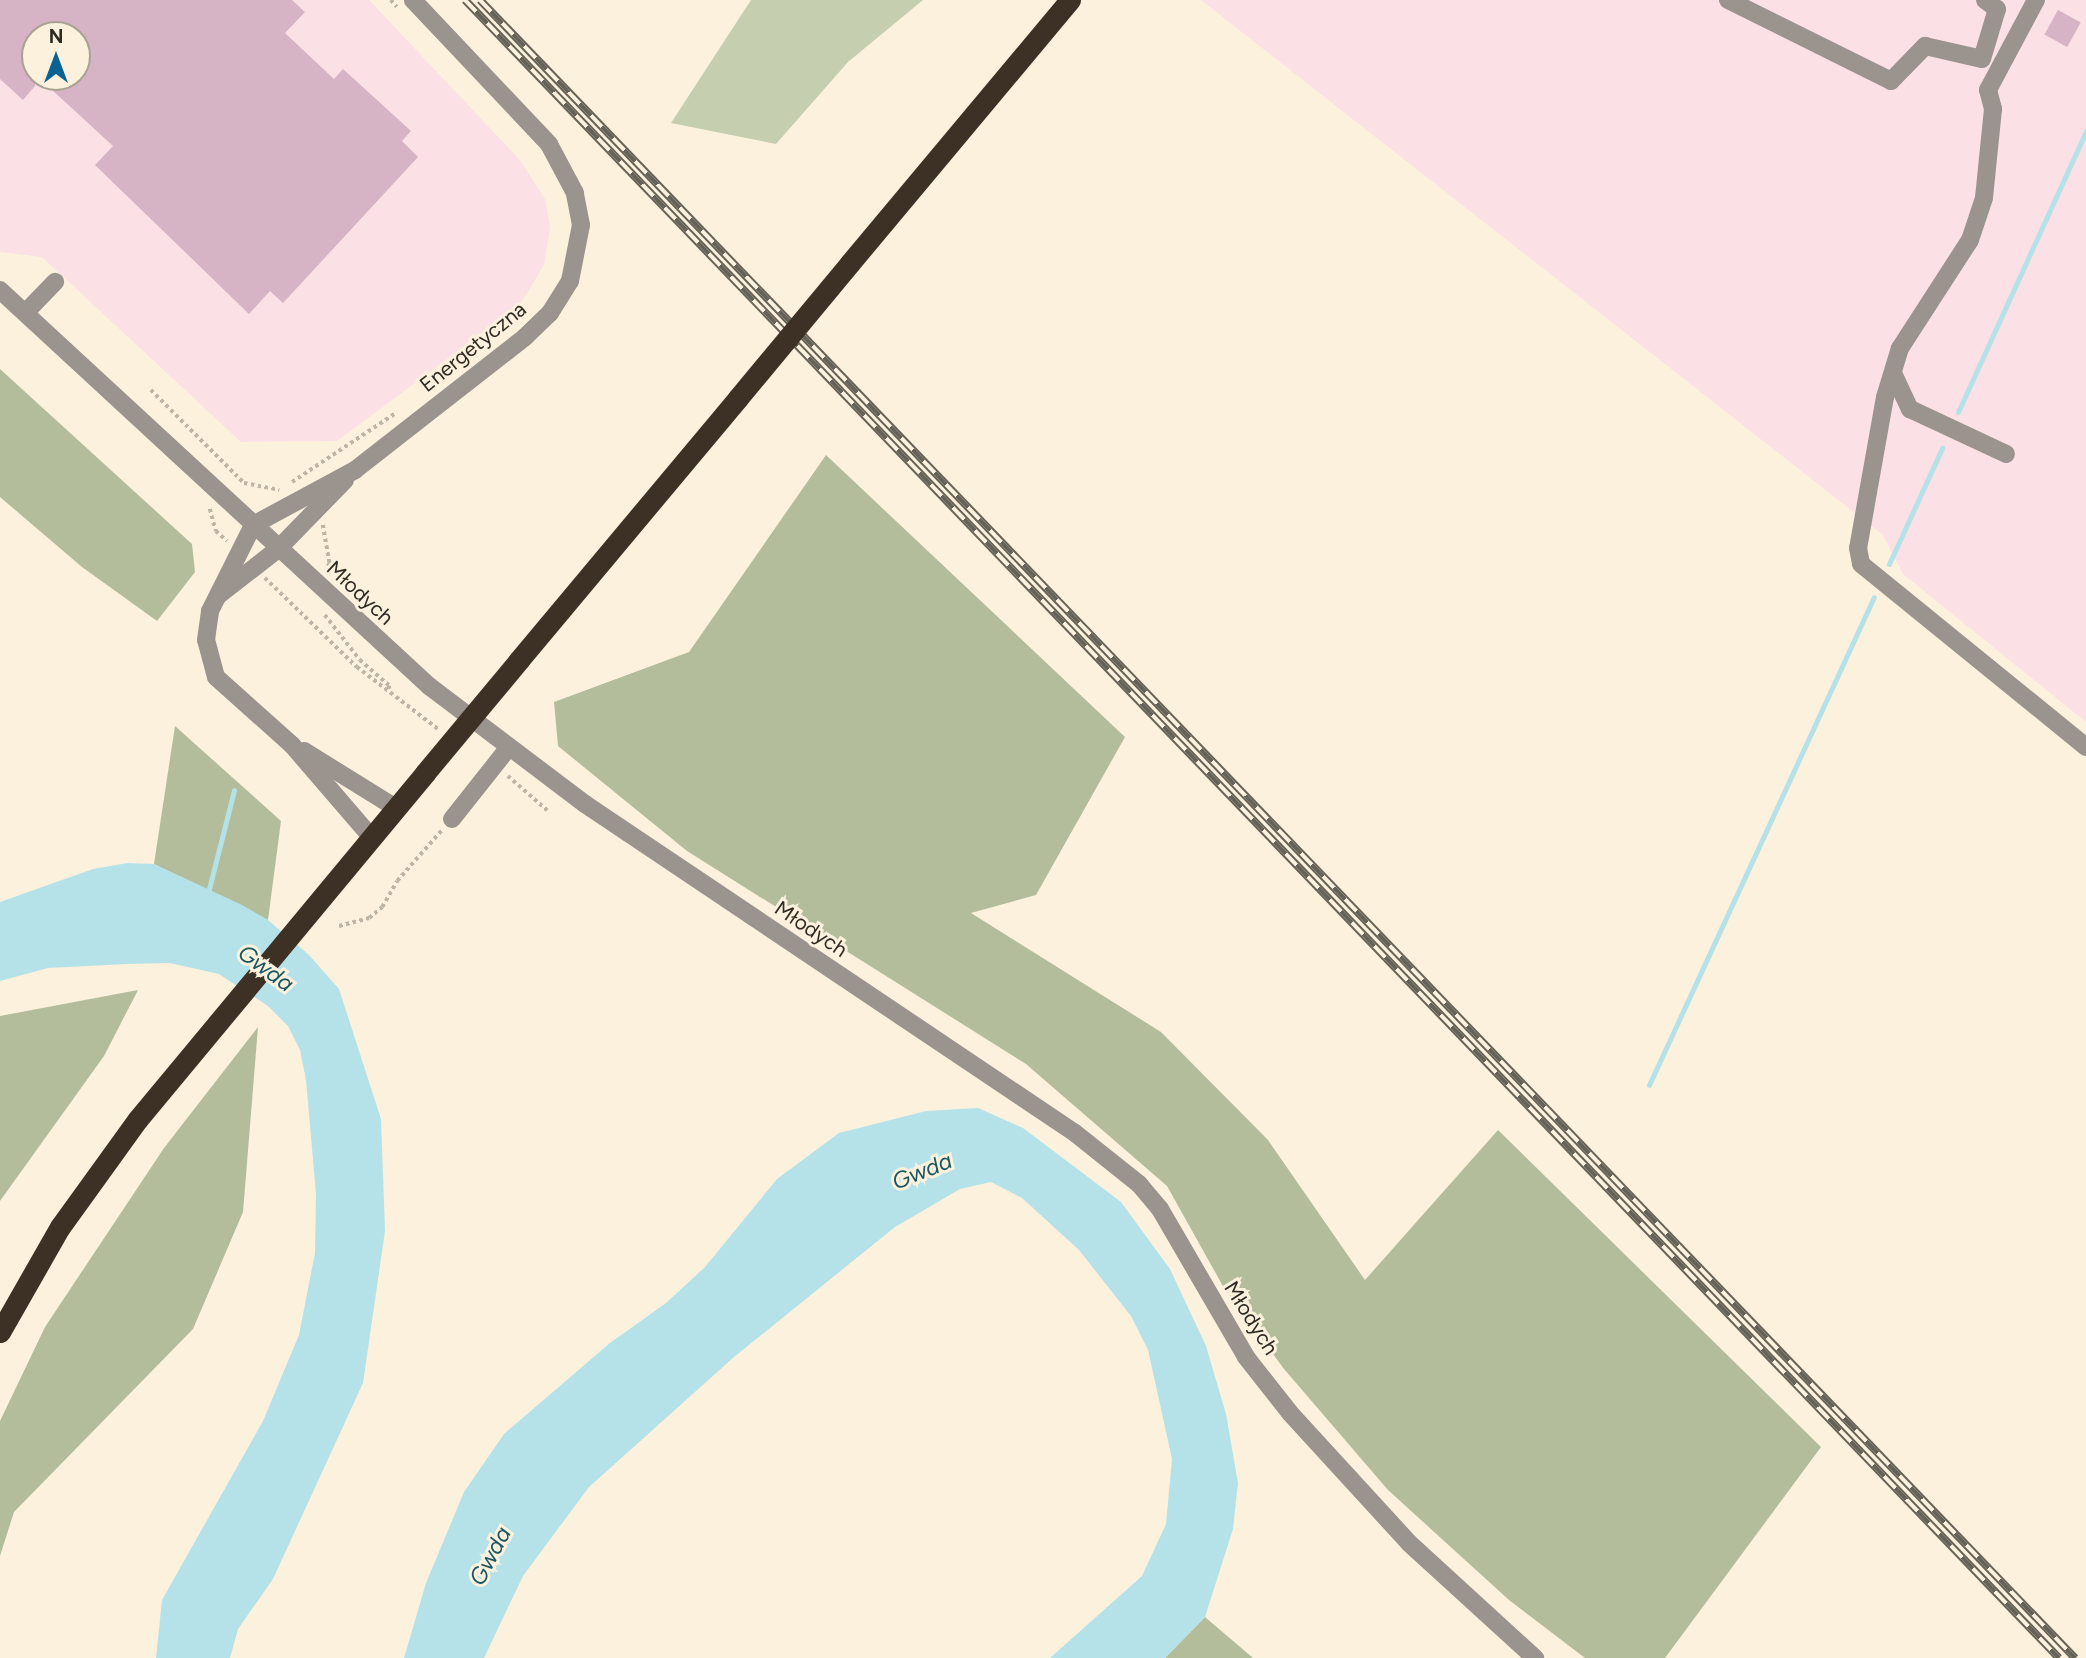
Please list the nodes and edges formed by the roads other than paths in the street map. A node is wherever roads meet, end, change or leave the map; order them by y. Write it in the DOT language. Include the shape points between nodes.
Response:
graph roads {
  1 [pos="1070,0"];
  2 [pos="1728,0"];
  3 [pos="1985,0"];
  4 [pos="2036,0"];
  5 [pos="406,5"];
  6 [pos="55,282"];
  7 [pos="0,290"];
  8 [pos="26,312"];
  9 [pos="1893,373"];
  10 [pos="2006,454"];
  11 [pos="355,470"];
  12 [pos="253,525"];
  13 [pos="278,549"];
  14 [pos="216,598"];
  15 [pos="292,745"];
  16 [pos="509,747"];
  17 [pos="2086,747"];
  18 [pos="396,808"];
  19 [pos="452,819"];
  20 [pos="372,838"];
  21 [pos="0,1332"];
  22 [pos="1535,1658"];
  1 -- 18 [label="highway, bridge"];
  2 -- 3 [label="street" via="1891,81 1925,46 1982,59 1997,9"];
  4 -- 9 [label="street" via="1988,90 1993,109 1984,198 1970,240 1900,348"];
  5 -- 11 [label="street, Energetyczna" via="549,144 575,193 581,225 579,253 560,299 525,337"];
  6 -- 8 [label="street"];
  7 -- 8 [label="street, Młodych"];
  8 -- 12 [label="street, Młodych"];
  9 -- 10 [label="street" via="1910,410"];
  9 -- 17 [label="street" via="1874,449 1858,548 1861,564"];
  11 -- 12 [label="street"];
  11 -- 13 [label="street"];
  12 -- 13 [label="street, Młodych"];
  12 -- 14 [label="street"];
  13 -- 14 [label="street"];
  13 -- 16 [label="street, Młodych" via="429,686"];
  14 -- 15 [label="street" via="206,640 216,677"];
  15 -- 18 [label="street"];
  15 -- 20 [label="street"];
  16 -- 19 [label="street"];
  16 -- 22 [label="street, Młodych" via="654,851 1075,1133 1139,1184 1160,1209 1246,1357 1290,1413 1409,1543"];
  18 -- 20 [label="highway"];
  20 -- 21 [label="highway" via="183,1062 86,1188"];
}
